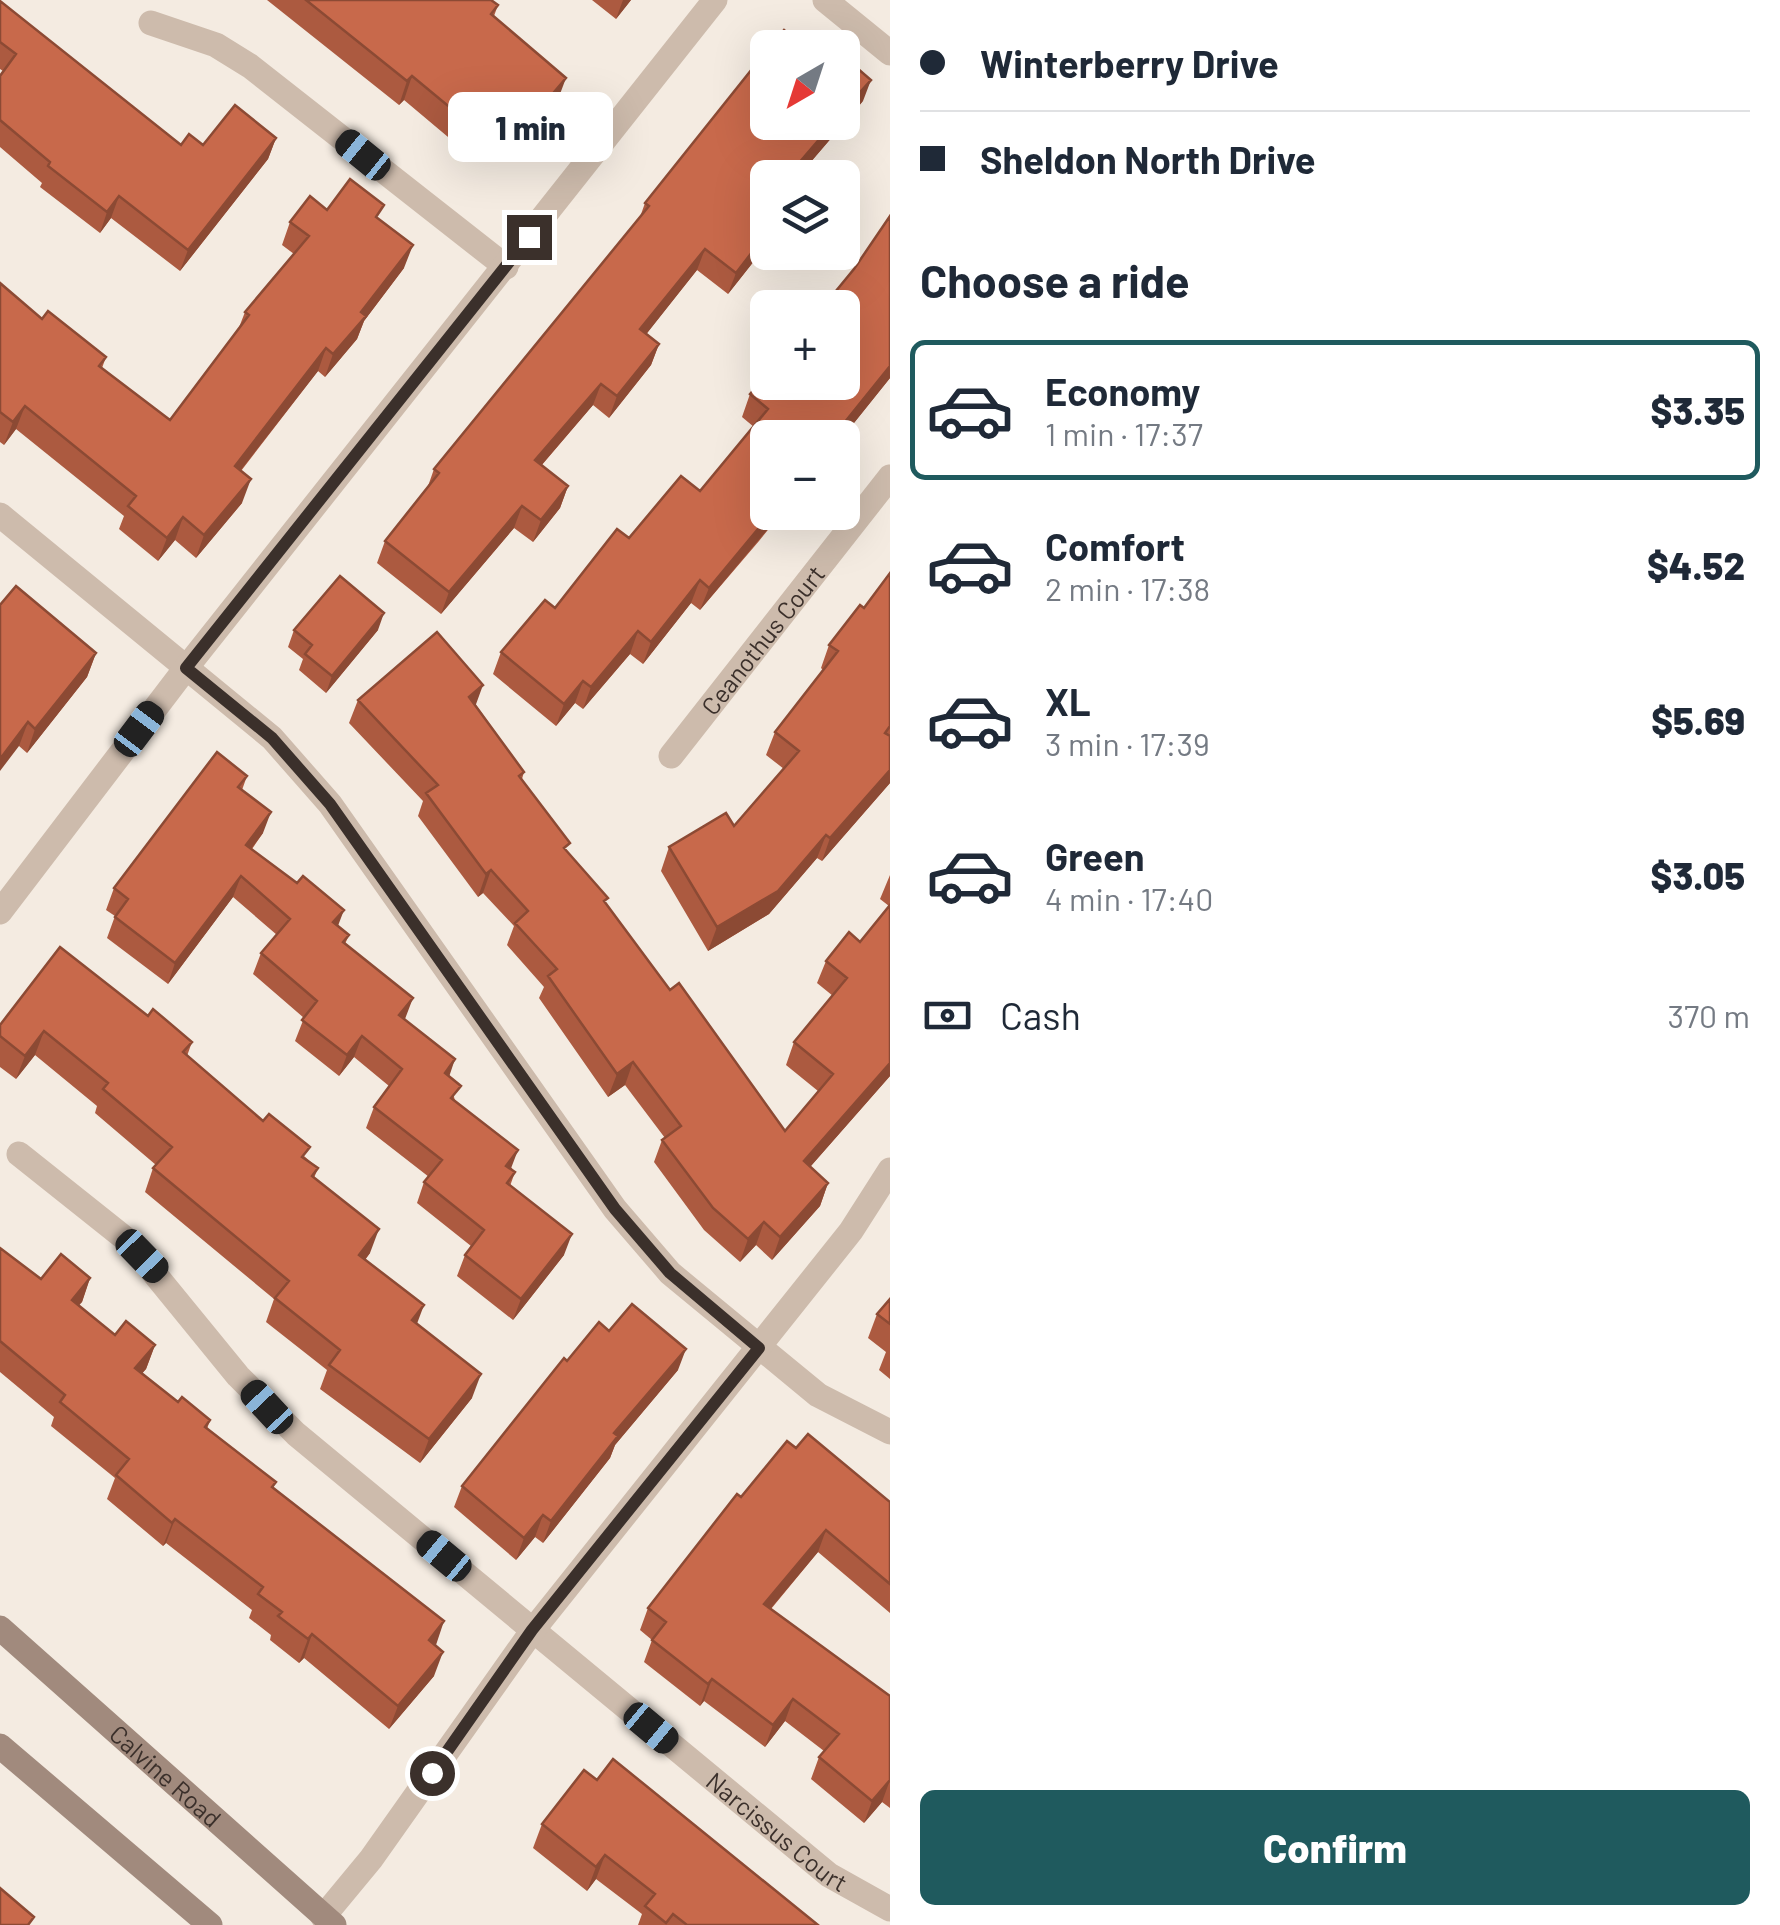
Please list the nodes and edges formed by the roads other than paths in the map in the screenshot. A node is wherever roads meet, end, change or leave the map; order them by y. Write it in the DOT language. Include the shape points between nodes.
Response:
graph roads {
  1 [pos="715,0"];
  2 [pos="825,0"];
  3 [pos="151,24"];
  4 [pos="890,53"];
  5 [pos="506,267"];
  6 [pos="890,478"];
  7 [pos="0,515"];
  8 [pos="186,668"];
  9 [pos="671,756"];
  10 [pos="0,912"];
  11 [pos="19,1154"];
  12 [pos="890,1170"];
  13 [pos="759,1348"];
  14 [pos="890,1432"];
  15 [pos="0,1628"];
  16 [pos="532,1630"];
  17 [pos="0,1746"];
  18 [pos="890,1909"];
  19 [pos="328,1921"];
  20 [pos="210,1925"];
  1 -- 5 [label="street"];
  2 -- 4 [label="street"];
  3 -- 5 [label="street" via="216,45 250,66"];
  5 -- 8 [label="street"];
  6 -- 9 [label="street, Ceanothus Court"];
  7 -- 8 [label="street"];
  8 -- 10 [label="street"];
  8 -- 13 [label="street" via="272,738 330,804 615,1209 670,1273"];
  11 -- 16 [label="street, Narcissus Court" via="127,1240 267,1407"];
  12 -- 13 [label="street"];
  13 -- 14 [label="street" via="818,1395"];
  13 -- 16 [label="street"];
  15 -- 19 [label="main road, Calvine Road"];
  16 -- 18 [label="street, Narcissus Court" via="829,1874"];
  16 -- 19 [label="street"];
  17 -- 20 [label="main road"];
}
